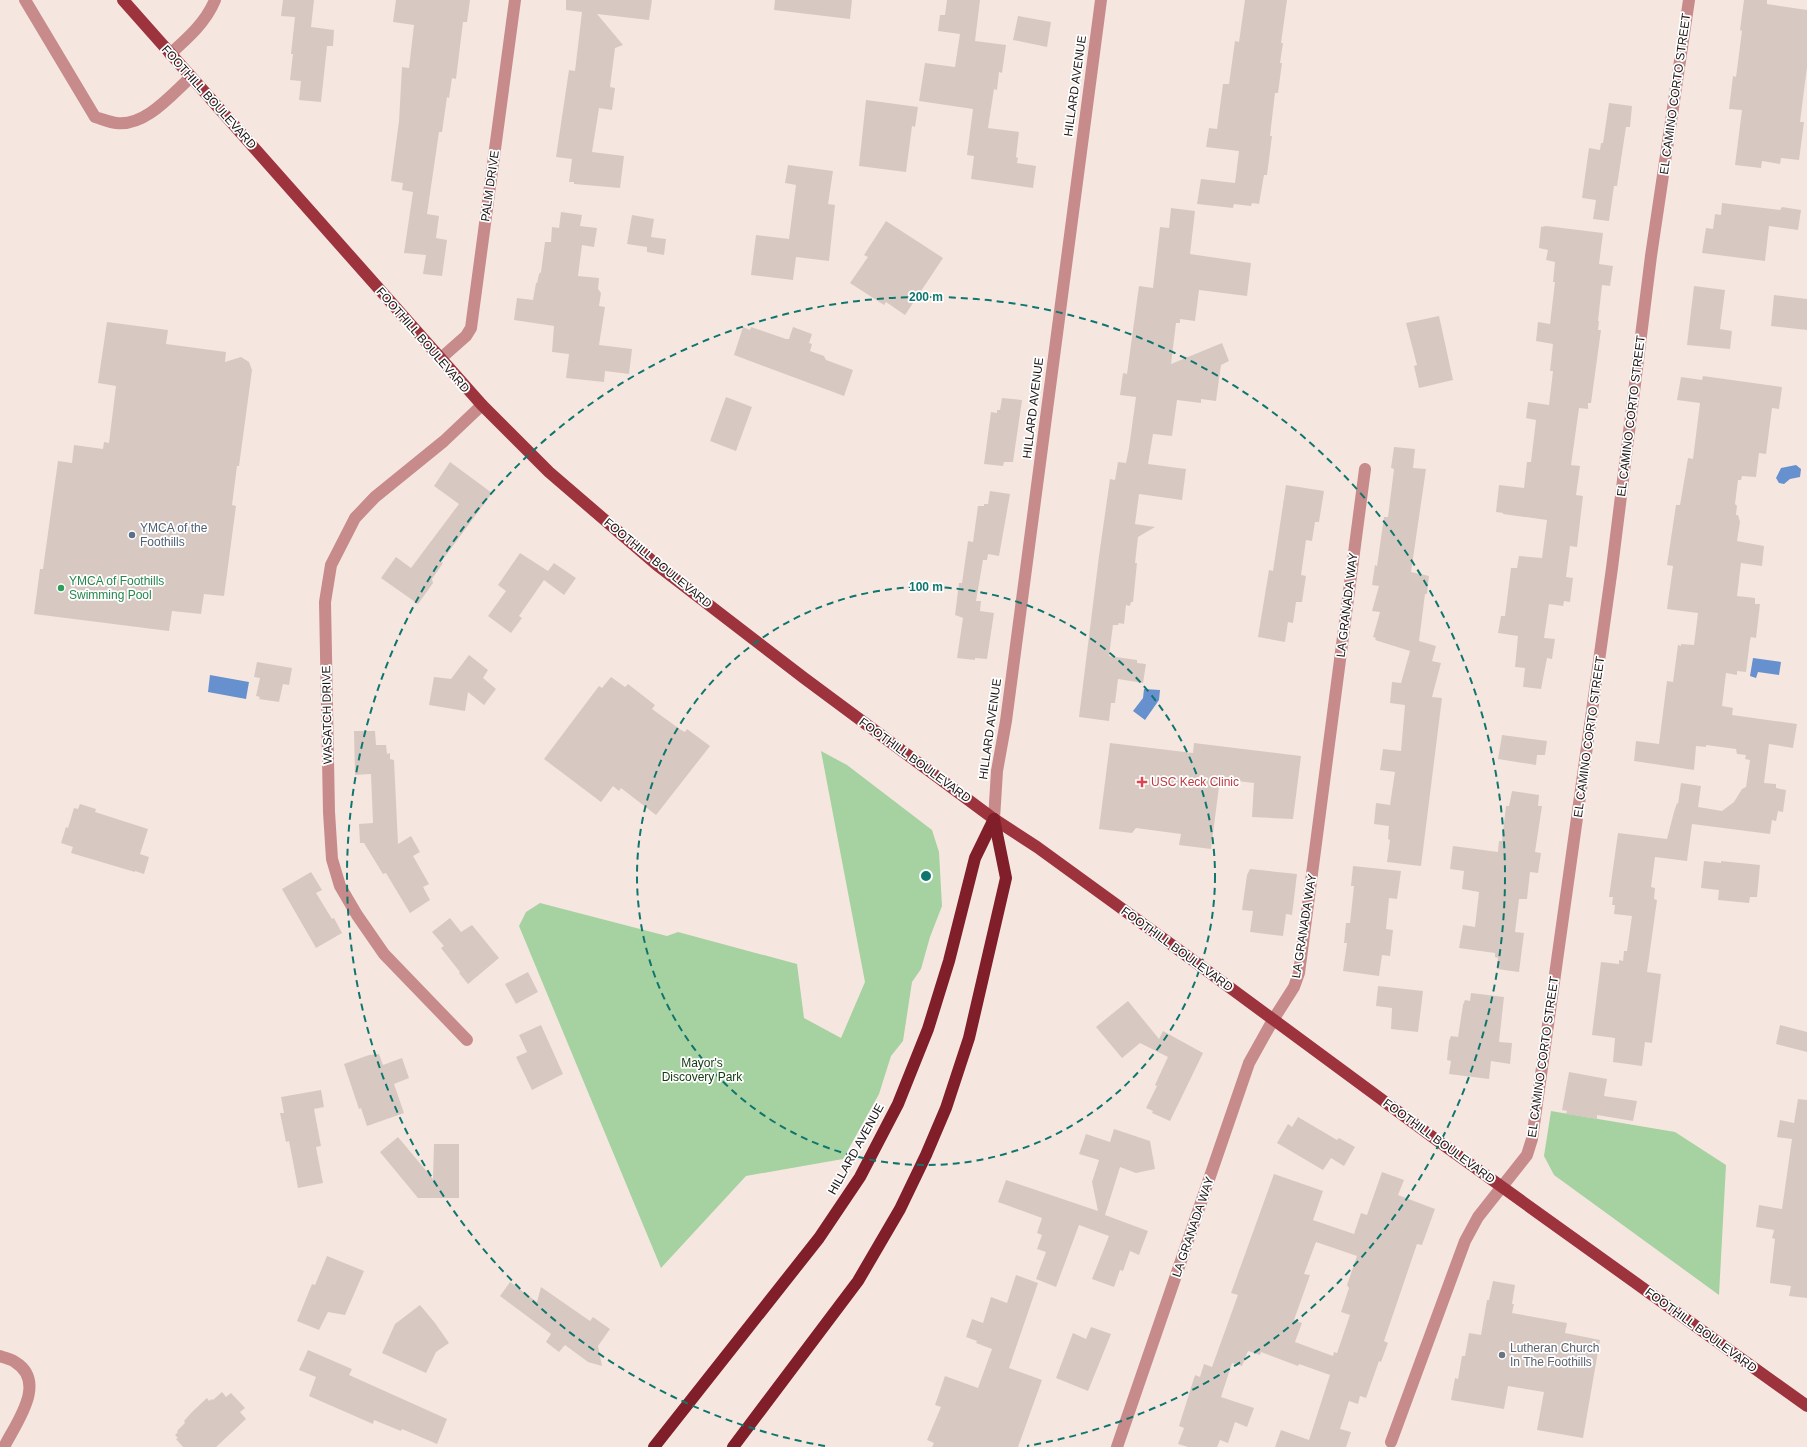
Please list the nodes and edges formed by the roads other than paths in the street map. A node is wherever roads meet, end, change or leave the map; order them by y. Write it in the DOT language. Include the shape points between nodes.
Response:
graph roads {
  1 [pos="25,0"];
  2 [pos="123,0"];
  3 [pos="215,0"];
  4 [pos="515,0"];
  5 [pos="1101,0"];
  6 [pos="1689,0"];
  7 [pos="170,54"];
  8 [pos="191,77"];
  9 [pos="440,359"];
  10 [pos="482,405"];
  11 [pos="1365,469"];
  12 [pos="994,819"];
  13 [pos="1273,1020"];
  14 [pos="467,1040"];
  15 [pos="1501,1186"];
  16 [pos="0,1356"];
  17 [pos="1807,1406"];
  18 [pos="1392,1442"];
  19 [pos="4,1447"];
  20 [pos="654,1447"];
  21 [pos="733,1447"];
  22 [pos="1117,1447"];
  1 -- 8 [label="street" via="95,117 128,124 144,118"];
  2 -- 7 [label="main road, FOOTHILL BOULEVARD"];
  3 -- 7 [label="street" via="212,9 196,30"];
  4 -- 9 [label="street, PALM DRIVE" via="471,328 466,336"];
  5 -- 12 [label="street, HILLARD AVENUE" via="1006,721 997,771"];
  6 -- 15 [label="street, EL CAMINO CORTO STREET" via="1651,256 1610,583 1532,1139 1527,1155"];
  7 -- 8 [label="main road, FOOTHILL BOULEVARD"];
  8 -- 9 [label="main road, FOOTHILL BOULEVARD"];
  9 -- 10 [label="main road, FOOTHILL BOULEVARD"];
  10 -- 12 [label="main road, FOOTHILL BOULEVARD" via="549,472 657,565"];
  10 -- 14 [label="street, WASATCH DRIVE" via="375,497 355,518 331,565 325,602 329,812 332,859 340,886 384,954"];
  11 -- 13 [label="street, LA GRANADA WAY" via="1299,973 1294,987"];
  12 -- 13 [label="main road, FOOTHILL BOULEVARD" via="1037,847"];
  12 -- 20 [label="highway, HILLARD AVENUE" via="975,858 949,961 928,1029 898,1104 860,1177 819,1238"];
  12 -- 21 [label="highway, HILLARD AVENUE" via="1006,878 969,1038 946,1108 900,1209 858,1282"];
  13 -- 15 [label="main road, FOOTHILL BOULEVARD"];
  13 -- 22 [label="street, LA GRANADA WAY" via="1249,1063"];
  15 -- 17 [label="main road, FOOTHILL BOULEVARD"];
  15 -- 18 [label="street, EL CAMINO CORTO STREET" via="1474,1222 1465,1241"];
  16 -- 19 [label="street" via="15,1362 28,1375 30,1390 28,1402"];
}
